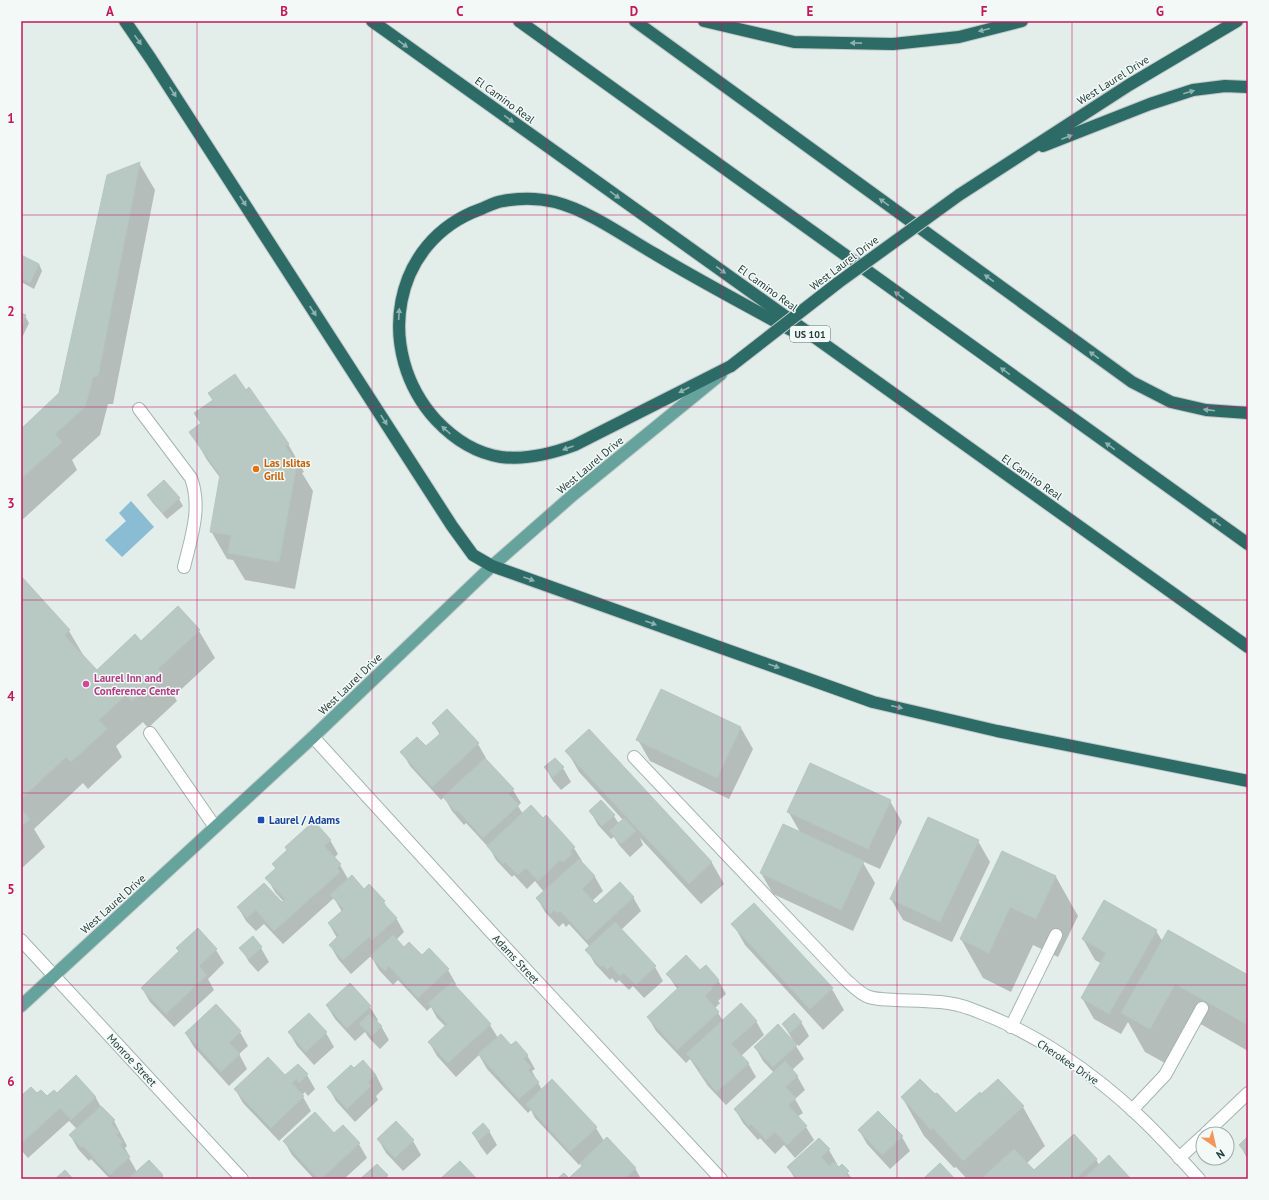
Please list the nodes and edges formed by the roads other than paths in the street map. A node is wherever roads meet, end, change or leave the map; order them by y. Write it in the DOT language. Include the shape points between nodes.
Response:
graph roads {
  1 [pos="125,21"];
  2 [pos="372,21"];
  3 [pos="519,21"];
  4 [pos="635,21"];
  5 [pos="704,21"];
  6 [pos="1022,21"];
  7 [pos="1237,21"];
  8 [pos="1248,87"];
  9 [pos="1018,156"];
  10 [pos="852,364"];
  11 [pos="731,366"];
  12 [pos="139,409"];
  13 [pos="1248,413"];
  14 [pos="1248,544"];
  15 [pos="492,566"];
  16 [pos="184,567"];
  17 [pos="1248,646"];
  18 [pos="150,733"];
  19 [pos="313,737"];
  20 [pos="634,757"];
  21 [pos="1248,781"];
  22 [pos="215,827"];
  23 [pos="1056,935"];
  24 [pos="21,940"];
  25 [pos="53,976"];
  26 [pos="21,1006"];
  27 [pos="1202,1008"];
  28 [pos="1011,1026"];
  29 [pos="1248,1093"];
  30 [pos="1132,1110"];
  31 [pos="1213,1126"];
  32 [pos="1195,1144"];
  33 [pos="1180,1158"];
  34 [pos="242,1179"];
  35 [pos="721,1179"];
  36 [pos="1199,1179"];
  1 -- 15 [label="highway, one-way" via="452,526 473,555"];
  2 -- 10 [label="highway, El Camino Real / US 101, one-way"];
  14 -- 3 [label="highway, one-way"];
  13 -- 4 [label="highway, one-way" via="1206,410 1171,402 1132,382"];
  6 -- 5 [label="highway, one-way" via="958,36 894,44 794,42"];
  7 -- 9 [label="highway, West Laurel Drive" via="1129,85"];
  9 -- 8 [label="highway, one-way" via="1150,104 1193,90 1225,86"];
  9 -- 11 [label="highway, West Laurel Drive, bridge" via="959,195 839,282"];
  11 -- 10 [label="highway, one-way" via="574,445 538,456 499,456 477,450 459,441 445,429 418,397 402,356 398,331 400,306 406,280 418,257 449,225 471,212 502,201 530,199 554,202 581,211"];
  10 -- 17 [label="highway, El Camino Real / US 101"];
  11 -- 15 [label="main road, West Laurel Drive" via="574,494"];
  12 -- 16 [label="street" via="191,478 195,488 195,518"];
  15 -- 19 [label="main road, West Laurel Drive"];
  15 -- 21 [label="highway, one-way" via="873,702 997,731"];
  18 -- 22 [label="street"];
  19 -- 22 [label="main road, West Laurel Drive"];
  19 -- 35 [label="street, Adams Street"];
  20 -- 28 [label="street, Cherokee Drive" via="845,979 864,995 950,1003 970,1008"];
  22 -- 25 [label="main road, West Laurel Drive"];
  23 -- 28 [label="street"];
  24 -- 25 [label="street, Monroe Street"];
  25 -- 26 [label="main road, West Laurel Drive"];
  25 -- 34 [label="street, Monroe Street"];
  27 -- 30 [label="street" via="1165,1075"];
  28 -- 30 [label="street, Cherokee Drive" via="1072,1062"];
  29 -- 31 [label="street"];
  30 -- 33 [label="street, Cherokee Drive"];
  32 -- 33 [label="street"];
  33 -- 36 [label="street, Cherokee Drive"];
}
